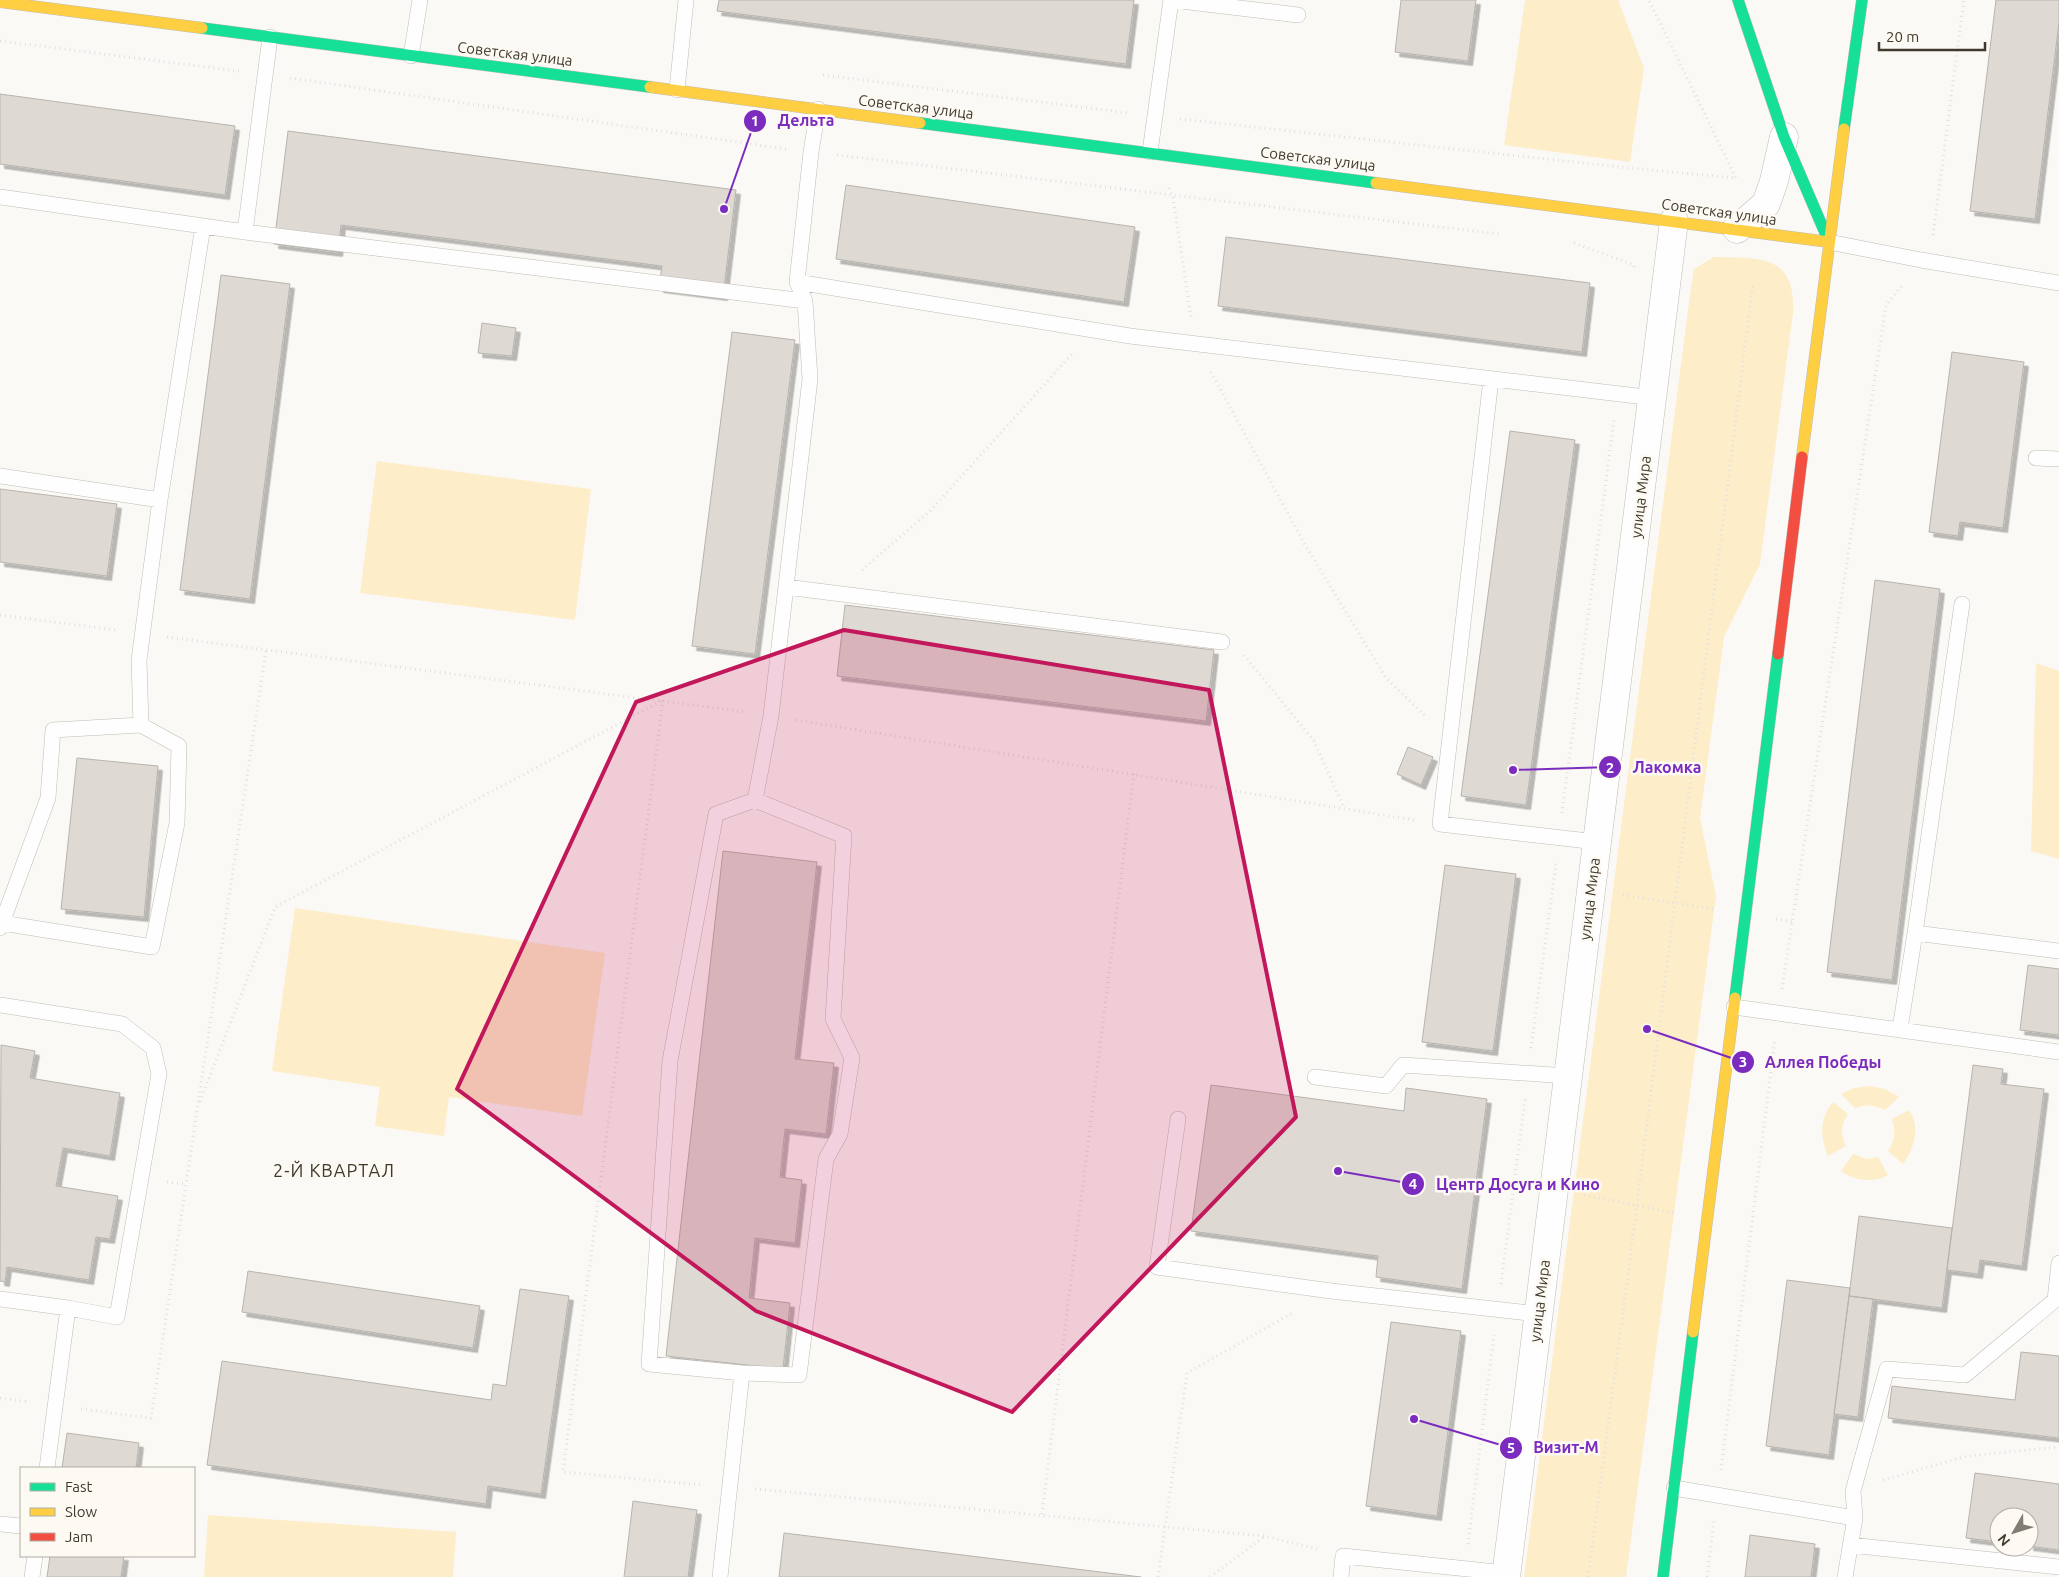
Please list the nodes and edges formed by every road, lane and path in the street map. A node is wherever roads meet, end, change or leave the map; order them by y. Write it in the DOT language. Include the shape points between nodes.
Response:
graph roads {
  1 [pos="420,0"];
  2 [pos="686,0"];
  3 [pos="1172,0"];
  4 [pos="1649,0"];
  5 [pos="1738,0"];
  6 [pos="1862,0"];
  7 [pos="1964,0"];
  8 [pos="0,2"];
  9 [pos="1298,15"];
  10 [pos="270,37"];
  11 [pos="411,56"];
  12 [pos="676,90"];
  13 [pos="818,109"];
  14 [pos="1156,116"];
  15 [pos="1784,137"];
  16 [pos="1150,152"];
  17 [pos="0,197"];
  18 [pos="1674,221"];
  19 [pos="203,226"];
  20 [pos="1737,229"];
  21 [pos="244,232"];
  22 [pos="1829,242"];
  23 [pos="1921,260"];
  24 [pos="1634,265"];
  25 [pos="1633,275"];
  26 [pos="797,282"];
  27 [pos="1753,283"];
  28 [pos="2059,283"];
  29 [pos="805,301"];
  30 [pos="1093,330"];
  31 [pos="1195,344"];
  32 [pos="1491,379"];
  33 [pos="1617,394"];
  34 [pos="1654,398"];
  35 [pos="2036,458"];
  36 [pos="2059,459"];
  37 [pos="0,476"];
  38 [pos="160,500"];
  39 [pos="786,587"];
  40 [pos="835,593"];
  41 [pos="1962,604"];
  42 [pos="0,615"];
  43 [pos="142,634"];
  44 [pos="1222,642"];
  45 [pos="266,650"];
  46 [pos="663,700"];
  47 [pos="771,716"];
  48 [pos="141,725"];
  49 [pos="1450,740"];
  50 [pos="1134,773"];
  51 [pos="755,800"];
  52 [pos="1344,808"];
  53 [pos="1440,824"];
  54 [pos="1559,837"];
  55 [pos="1597,842"];
  56 [pos="1553,884"];
  57 [pos="1591,890"];
  58 [pos="1675,903"];
  59 [pos="1745,914"];
  60 [pos="1792,922"];
  61 [pos="1,925"];
  62 [pos="1915,933"];
  63 [pos="2059,951"];
  64 [pos="0,1005"];
  65 [pos="1734,1007"];
  66 [pos="1779,1013"];
  67 [pos="1900,1029"];
  68 [pos="2059,1052"];
  69 [pos="1528,1074"];
  70 [pos="1568,1076"];
  71 [pos="1315,1077"];
  72 [pos="197,1110"];
  73 [pos="1178,1119"];
  74 [pos="1583,1195"];
  75 [pos="1637,1206"];
  76 [pos="1674,1213"];
  77 [pos="2059,1263"];
  78 [pos="1331,1291"];
  79 [pos="0,1299"];
  80 [pos="68,1308"];
  81 [pos="1498,1309"];
  82 [pos="1538,1314"];
  83 [pos="742,1373"];
  84 [pos="0,1398"];
  85 [pos="55,1405"];
  86 [pos="2059,1443"];
  87 [pos="2057,1447"];
  88 [pos="47,1467"];
  89 [pos="1674,1488"];
  90 [pos="1853,1491"];
  91 [pos="1718,1494"];
  92 [pos="1042,1514"];
  93 [pos="1854,1518"];
  94 [pos="0,1524"];
  95 [pos="20,1526"];
  96 [pos="1265,1536"];
  97 [pos="1850,1544"];
  98 [pos="35,1557"];
  99 [pos="2059,1567"];
  100 [pos="1464,1569"];
  101 [pos="1506,1575"];
  102 [pos="32,1577"];
  103 [pos="720,1577"];
  104 [pos="1158,1577"];
  105 [pos="1210,1577"];
  106 [pos="1341,1577"];
  107 [pos="1588,1577"];
  108 [pos="1663,1577"];
  109 [pos="1707,1577"];
  110 [pos="1845,1577"];
  1 -- 11 [label="lane"];
  2 -- 12 [label="lane"];
  3 -- 9 [label="lane"];
  3 -- 14 [label="lane"];
  4 -- 14 [label="path" via="1736,178"];
  5 -- 15 [label="street"];
  6 -- 22 [label="street"];
  7 -- 23 [label="path" via="1931,247"];
  8 -- 10 [label="street, Советская улица"];
  10 -- 11 [label="street, Советская улица"];
  10 -- 21 [label="lane"];
  11 -- 12 [label="street, Советская улица"];
  12 -- 13 [label="street, Советская улица"];
  13 -- 16 [label="street, Советская улица"];
  13 -- 26 [label="lane"];
  14 -- 16 [label="lane"];
  15 -- 20 [label="street" via="1766,204"];
  15 -- 22 [label="street"];
  16 -- 18 [label="street, Советская улица"];
  16 -- 31 [label="path" via="1173,197"];
  17 -- 19 [label="lane"];
  18 -- 20 [label="street, Советская улица"];
  18 -- 34 [label="street, улица Мира"];
  19 -- 21 [label="lane"];
  19 -- 38 [label="lane"];
  20 -- 22 [label="street, Советская улица"];
  21 -- 29 [label="lane"];
  22 -- 23 [label="lane"];
  22 -- 59 [label="street"];
  23 -- 28 [label="lane"];
  23 -- 60 [label="path" via="1886,305"];
  24 -- 25 [label="path"];
  26 -- 29 [label="lane"];
  26 -- 30 [label="lane"];
  27 -- 58 [label="path"];
  29 -- 39 [label="lane" via="810,379"];
  30 -- 31 [label="lane"];
  30 -- 40 [label="path" via="930,510"];
  31 -- 32 [label="lane"];
  31 -- 49 [label="path" via="1304,544 1386,678"];
  32 -- 33 [label="lane"];
  32 -- 49 [label="lane"];
  33 -- 34 [label="lane"];
  33 -- 54 [label="path"];
  34 -- 55 [label="street, улица Мира"];
  35 -- 36 [label="lane"];
  37 -- 38 [label="lane"];
  38 -- 43 [label="lane"];
  39 -- 40 [label="lane"];
  39 -- 47 [label="lane"];
  40 -- 44 [label="lane"];
  41 -- 62 [label="lane"];
  42 -- 43 [label="path"];
  43 -- 45 [label="path"];
  43 -- 48 [label="lane" via="139,660"];
  44 -- 52 [label="path" via="1246,656 1314,741"];
  45 -- 46 [label="path"];
  45 -- 72 [label="path"];
  46 -- 47 [label="path"];
  46 -- 72 [label="path" via="275,907"];
  47 -- 50 [label="path"];
  47 -- 51 [label="lane"];
  48 -- 61 [label="lane" via="53,730 48,798"];
  48 -- 61 [label="lane" via="179,746 178,823 152,947"];
  49 -- 53 [label="lane"];
  50 -- 52 [label="path"];
  50 -- 92 [label="path"];
  51 -- 83 [label="lane" via="716,814 670,1061 649,1364"];
  51 -- 83 [label="lane" via="844,836 833,1019 852,1058 840,1134 826,1159 799,1375"];
  52 -- 53 [label="path"];
  53 -- 54 [label="lane"];
  54 -- 55 [label="lane"];
  54 -- 56 [label="path"];
  55 -- 57 [label="street, улица Мира"];
  56 -- 57 [label="path"];
  56 -- 69 [label="path"];
  57 -- 58 [label="path"];
  57 -- 70 [label="street, улица Мира"];
  58 -- 59 [label="path"];
  58 -- 75 [label="path"];
  59 -- 60 [label="path"];
  59 -- 65 [label="street"];
  60 -- 66 [label="path"];
  62 -- 63 [label="lane"];
  62 -- 67 [label="lane"];
  64 -- 80 [label="lane" via="122,1024 153,1048 159,1074 117,1317"];
  65 -- 66 [label="lane"];
  65 -- 89 [label="street"];
  66 -- 67 [label="lane"];
  66 -- 91 [label="path"];
  67 -- 68 [label="lane"];
  69 -- 70 [label="lane"];
  69 -- 71 [label="lane" via="1403,1065 1386,1086"];
  69 -- 81 [label="path"];
  70 -- 82 [label="street, улица Мира"];
  72 -- 85 [label="path" via="151,1418"];
  73 -- 78 [label="lane" via="1157,1267"];
  74 -- 75 [label="path"];
  75 -- 76 [label="path"];
  75 -- 107 [label="path"];
  77 -- 90 [label="lane" via="2055,1300 1965,1375 1887,1369"];
  78 -- 81 [label="lane"];
  78 -- 104 [label="path" via="1188,1373"];
  79 -- 80 [label="lane"];
  80 -- 85 [label="lane"];
  81 -- 82 [label="lane"];
  81 -- 100 [label="path"];
  82 -- 101 [label="street, улица Мира"];
  83 -- 103 [label="lane"];
  84 -- 85 [label="path"];
  85 -- 88 [label="lane"];
  86 -- 87 [label="path"];
  87 -- 90 [label="path" via="1967,1456 1892,1476"];
  89 -- 91 [label="lane"];
  89 -- 108 [label="street"];
  90 -- 93 [label="lane"];
  91 -- 93 [label="lane"];
  91 -- 109 [label="path"];
  93 -- 97 [label="lane"];
  94 -- 95 [label="lane"];
  96 -- 105 [label="path"];
  97 -- 99 [label="lane"];
  97 -- 110 [label="lane"];
  98 -- 102 [label="lane"];
  100 -- 101 [label="lane"];
  100 -- 106 [label="lane" via="1343,1556"];
}
